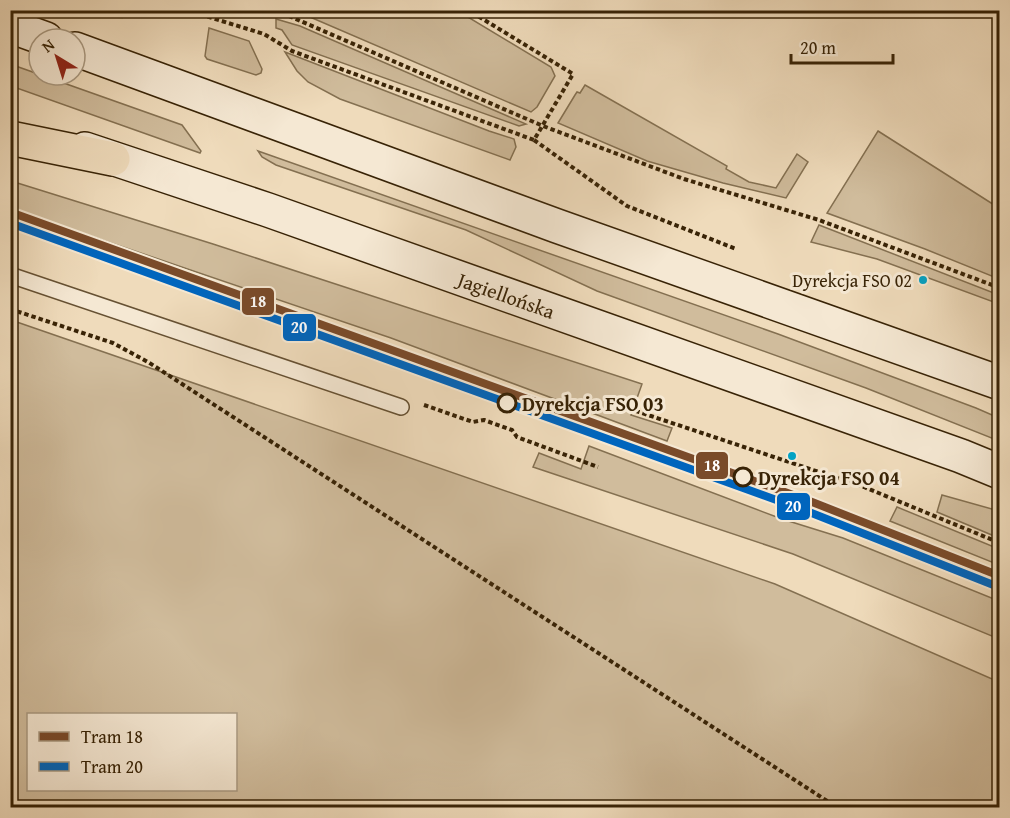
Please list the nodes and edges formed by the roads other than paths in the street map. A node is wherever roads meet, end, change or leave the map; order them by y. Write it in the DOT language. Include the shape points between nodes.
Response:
graph roads {
  1 [pos="10,26"];
  2 [pos="27,32"];
  3 [pos="87,53"];
  4 [pos="10,122"];
  5 [pos="10,138"];
  6 [pos="113,159"];
  7 [pos="10,274"];
  8 [pos="999,383"];
  9 [pos="401,407"];
  10 [pos="999,472"];
  1 -- 2 [label="main road"];
  3 -- 8 [label="main road"];
  4 -- 6 [label="main road, Jagiellońska"];
  5 -- 6 [label="highway"];
  6 -- 10 [label="main road, Jagiellońska" via="268,210"];
  7 -- 9 [label="lane"];
}
